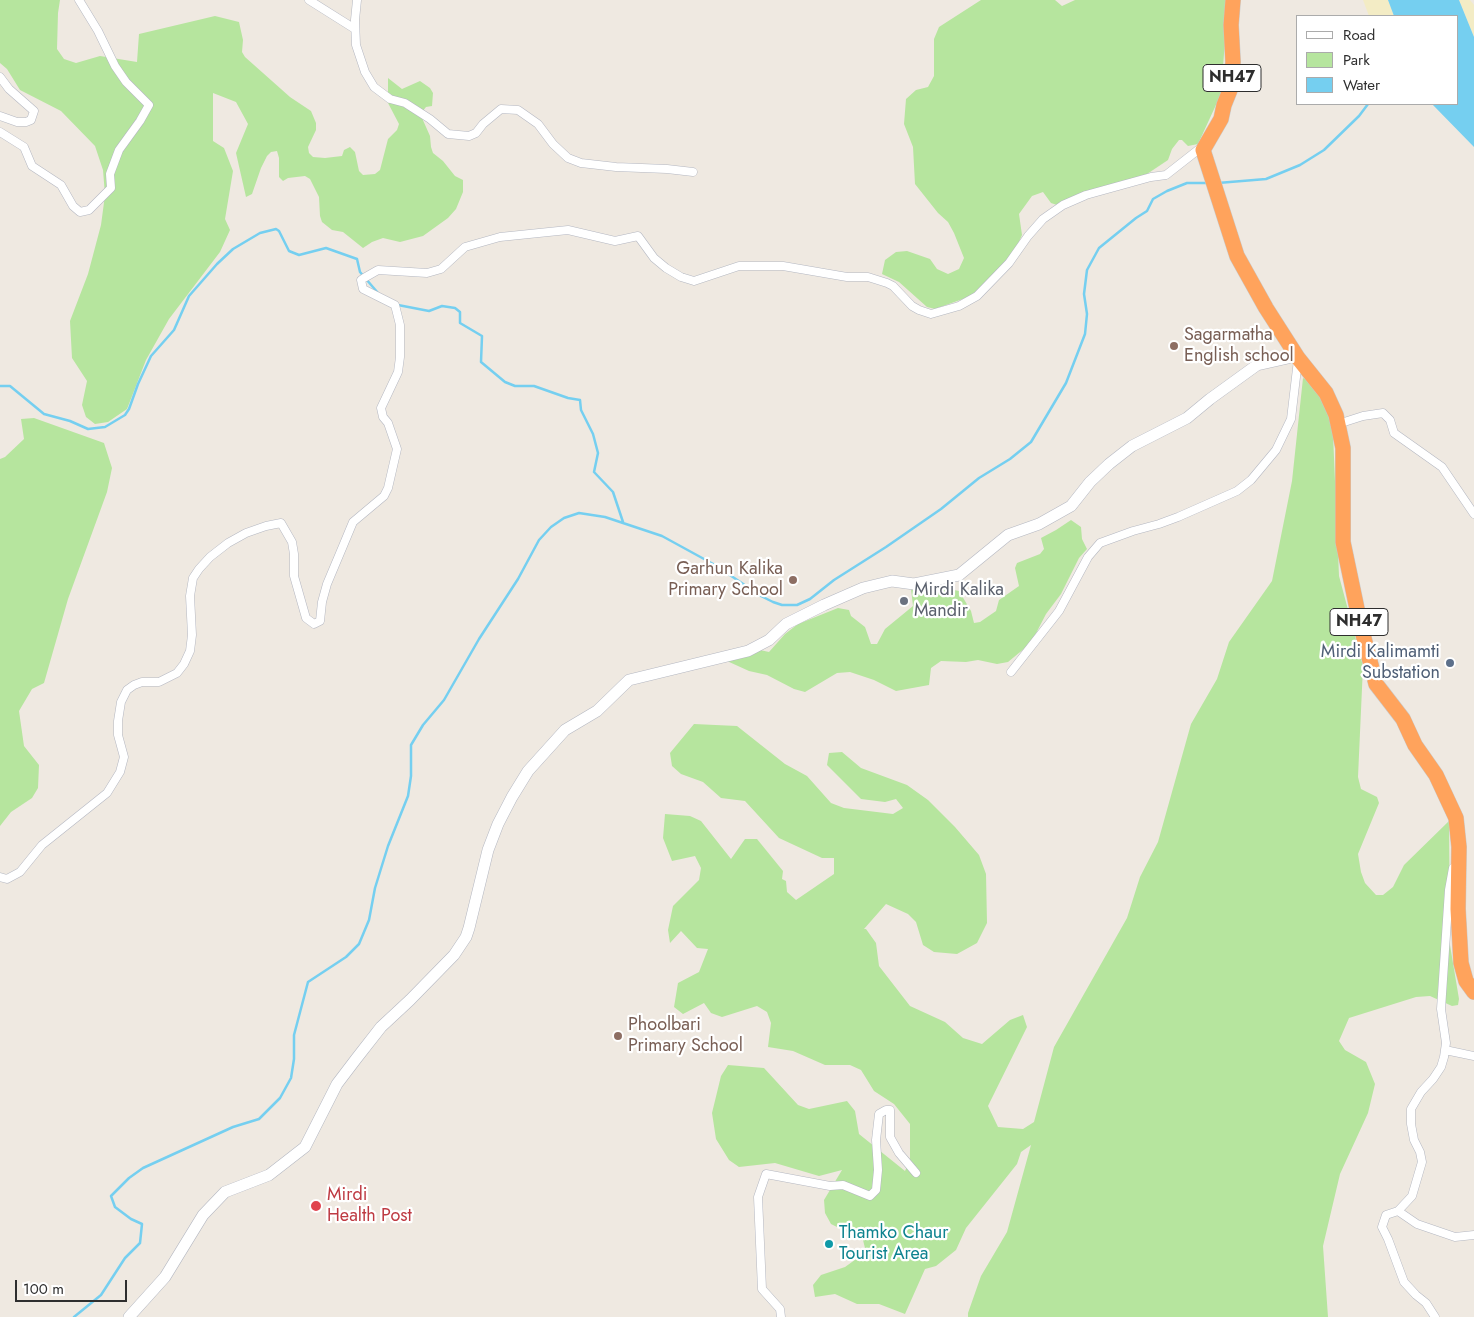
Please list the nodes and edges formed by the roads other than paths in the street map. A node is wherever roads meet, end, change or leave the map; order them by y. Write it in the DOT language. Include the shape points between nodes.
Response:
graph roads {
  1 [pos="79,0"];
  2 [pos="309,0"];
  3 [pos="357,0"];
  4 [pos="1233,0"];
  5 [pos="355,29"];
  6 [pos="0,78"];
  7 [pos="0,116"];
  8 [pos="0,132"];
  9 [pos="1205,147"];
  10 [pos="693,172"];
  11 [pos="1298,357"];
  12 [pos="1338,424"];
  13 [pos="1474,514"];
  14 [pos="1011,672"];
  15 [pos="1459,847"];
  16 [pos="0,877"];
  17 [pos="1474,992"];
  18 [pos="1445,1050"];
  19 [pos="1474,1056"];
  20 [pos="916,1174"];
  21 [pos="1398,1211"];
  22 [pos="1474,1236"];
  23 [pos="129,1317"];
  24 [pos="781,1317"];
  25 [pos="1435,1317"];
  1 -- 8 [label="street" via="115,66 149,106 119,150 110,174 111,188 88,210 80,212 61,185 32,166 24,147"];
  2 -- 5 [label="street"];
  3 -- 5 [label="street"];
  4 -- 9 [label="highway, NH47" via="1230,90 1221,119"];
  5 -- 10 [label="street" via="356,45 374,87 390,99 405,103 448,134 469,136 501,109 518,110 538,124 568,158 581,163"];
  6 -- 7 [label="street" via="34,111 31,120 26,122"];
  9 -- 11 [label="highway, NH47" via="1237,256"];
  9 -- 16 [label="street" via="1166,175 1086,195 1064,205 1043,219 1009,263 977,296 959,306 931,314 912,306 888,283 868,278 783,266 739,266 694,281 681,278 654,258 638,236 615,241 568,230 500,237 465,247 441,269 427,273 378,270 364,278 361,280 363,289 395,305 400,325 398,372 381,408 397,449 384,496 353,522 327,584 320,621 314,624 306,618 294,576 292,542 281,523 246,533 210,557 193,578 190,596 192,635 184,664 177,673 159,682 134,685 127,690 121,702 118,735 124,757 120,772 107,793 42,845 20,872 7,879"];
  11 -- 12 [label="highway, NH47" via="1326,393"];
  11 -- 14 [label="street" via="1290,419 1276,450 1252,480 1228,495 1178,517 1100,543 1088,557 1058,611"];
  11 -- 23 [label="street" via="1257,365 1188,418 1132,446 1090,482 1070,506 1039,524 1008,534 959,575 914,584 892,581 863,588 786,624 768,640 748,651 630,680 596,711 565,730 528,771 498,824 488,850 469,928 454,955 381,1027 356,1059 337,1084 305,1147 269,1175 225,1192 203,1215 165,1277"];
  12 -- 13 [label="street" via="1382,413 1390,420 1394,433 1442,467"];
  12 -- 15 [label="highway, NH47" via="1343,448 1343,542 1376,684 1403,719 1449,800 1456,818"];
  15 -- 17 [label="highway, NH47" via="1461,963 1466,981"];
  15 -- 18 [label="street" via="1449,890 1446,929 1441,1010"];
  18 -- 19 [label="street"];
  18 -- 21 [label="street" via="1441,1067 1420,1092 1411,1109 1414,1140 1422,1162 1412,1196"];
  20 -- 24 [label="street" via="890,1137 890,1110 886,1110 879,1114 876,1190 870,1196 843,1185 830,1186 766,1174 758,1197 762,1290 780,1309"];
  21 -- 22 [label="street" via="1417,1224 1456,1237"];
  21 -- 25 [label="street" via="1386,1216 1382,1227 1404,1282 1426,1303"];
}
